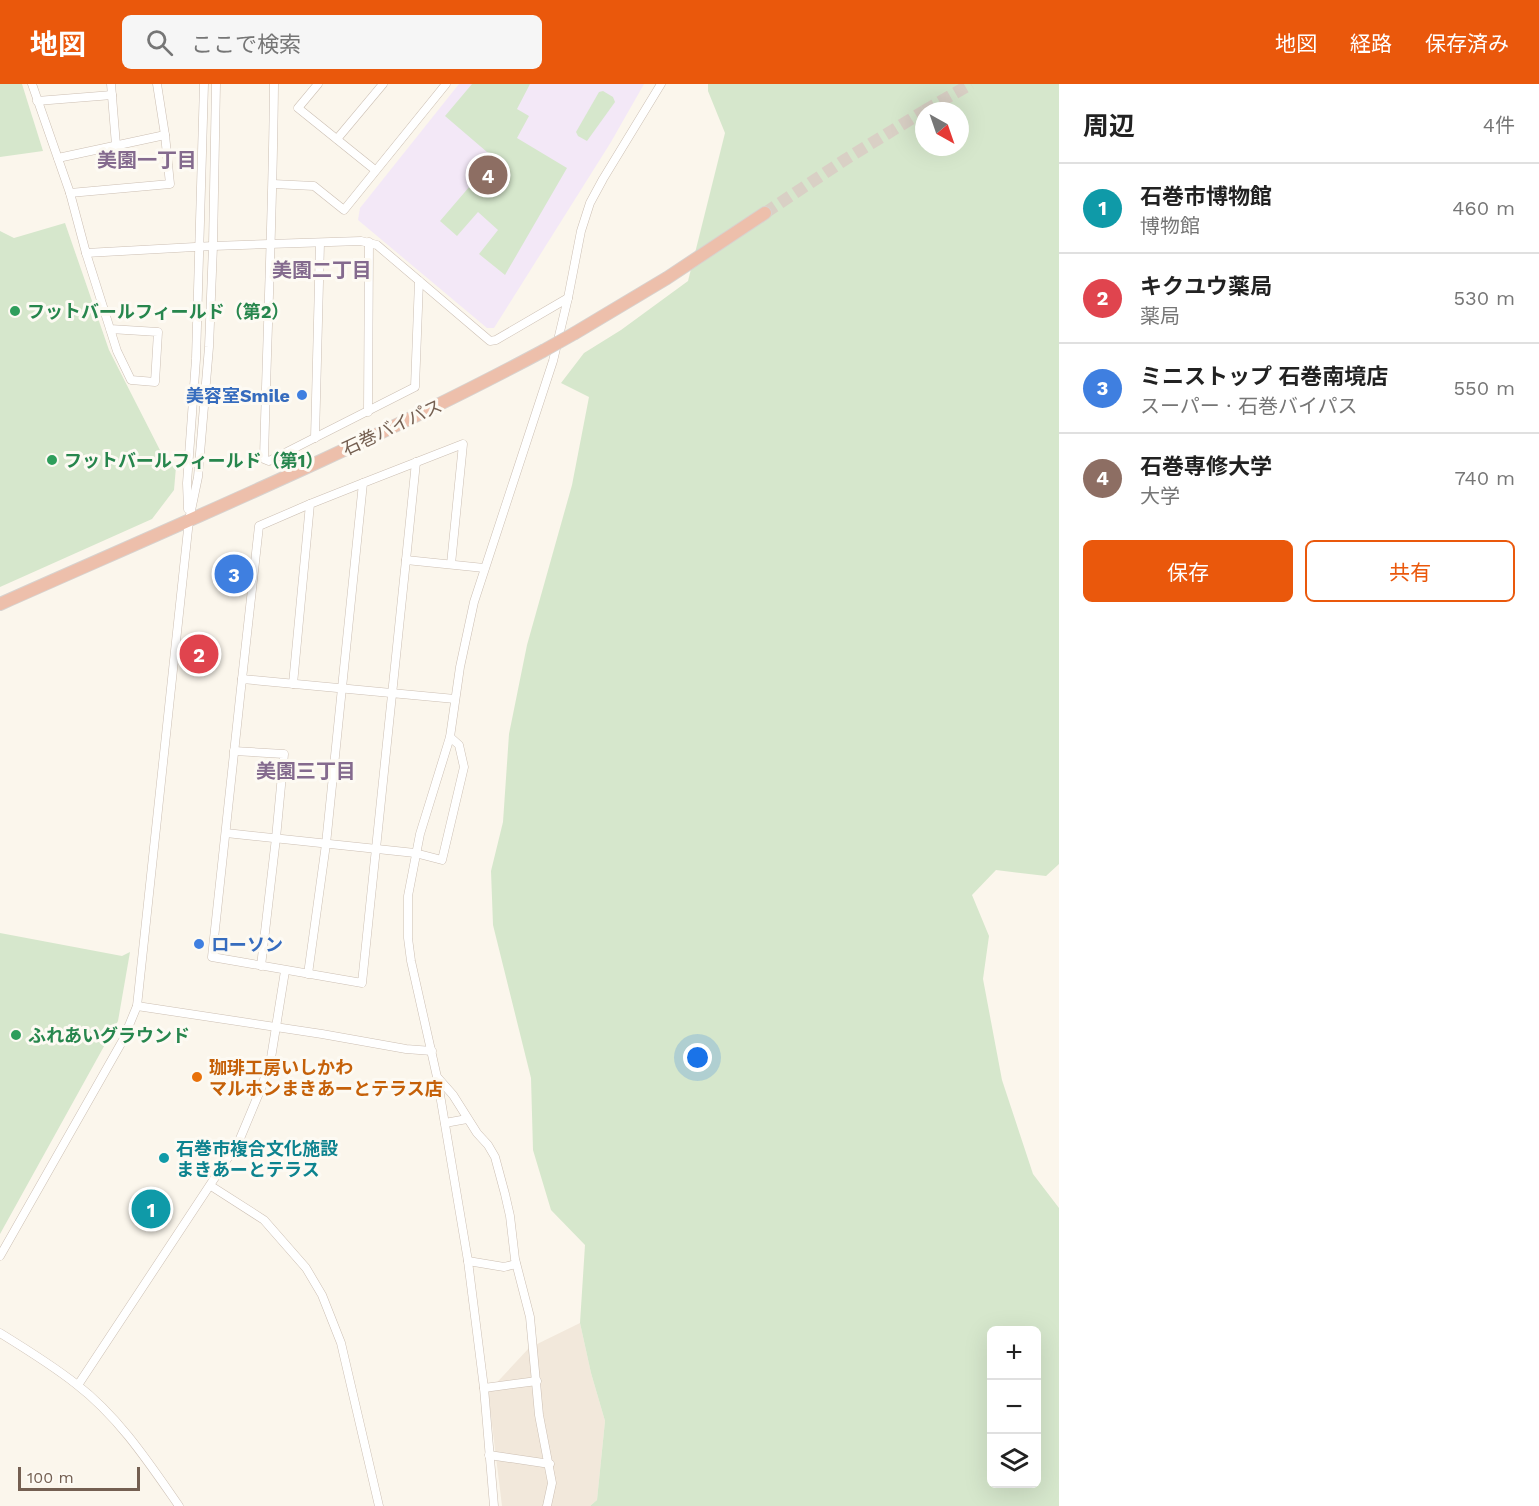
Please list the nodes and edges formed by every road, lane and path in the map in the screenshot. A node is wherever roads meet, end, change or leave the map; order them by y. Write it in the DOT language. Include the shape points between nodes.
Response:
graph roads {
  1 [pos="32,84"];
  2 [pos="111,84"];
  3 [pos="157,84"];
  4 [pos="204,84"];
  5 [pos="216,84"];
  6 [pos="274,84"];
  7 [pos="318,84"];
  8 [pos="383,84"];
  9 [pos="446,84"];
  10 [pos="661,84"];
  11 [pos="112,95"];
  12 [pos="37,101"];
  13 [pos="165,135"];
  14 [pos="337,139"];
  15 [pos="116,145"];
  16 [pos="58,158"];
  17 [pos="375,170"];
  18 [pos="273,184"];
  19 [pos="70,193"];
  20 [pos="765,213"];
  21 [pos="369,242"];
  22 [pos="320,243"];
  23 [pos="269,245"];
  24 [pos="213,246"];
  25 [pos="199,247"];
  26 [pos="86,253"];
  27 [pos="419,281"];
  28 [pos="568,298"];
  29 [pos="110,329"];
  30 [pos="368,412"];
  31 [pos="315,438"];
  32 [pos="416,462"];
  33 [pos="363,483"];
  34 [pos="310,504"];
  35 [pos="189,520"];
  36 [pos="406,560"];
  37 [pos="451,564"];
  38 [pos="484,568"];
  39 [pos="0,604"];
  40 [pos="242,680"];
  41 [pos="293,684"];
  42 [pos="342,689"];
  43 [pos="392,694"];
  44 [pos="455,699"];
  45 [pos="450,737"];
  46 [pos="234,752"];
  47 [pos="226,833"];
  48 [pos="276,838"];
  49 [pos="326,844"];
  50 [pos="376,849"];
  51 [pos="415,853"];
  52 [pos="261,966"];
  53 [pos="285,971"];
  54 [pos="308,974"];
  55 [pos="137,1006"];
  56 [pos="277,1028"];
  57 [pos="432,1051"];
  58 [pos="437,1077"];
  59 [pos="467,1119"];
  60 [pos="445,1123"];
  61 [pos="211,1186"];
  62 [pos="0,1257"];
  63 [pos="468,1261"];
  64 [pos="516,1264"];
  65 [pos="0,1333"];
  66 [pos="537,1380"];
  67 [pos="78,1385"];
  68 [pos="484,1388"];
  69 [pos="489,1455"];
  70 [pos="550,1464"];
  71 [pos="179,1506"];
  72 [pos="379,1506"];
  73 [pos="494,1506"];
  74 [pos="547,1506"];
  1 -- 12 [label="street"];
  2 -- 11 [label="street"];
  3 -- 13 [label="street"];
  4 -- 25 [label="street"];
  5 -- 24 [label="street"];
  6 -- 18 [label="street"];
  7 -- 14 [label="street" via="298,108"];
  8 -- 14 [label="street"];
  9 -- 17 [label="street"];
  10 -- 28 [label="street" via="590,203"];
  11 -- 12 [label="street"];
  11 -- 15 [label="street"];
  12 -- 16 [label="street"];
  13 -- 15 [label="street"];
  13 -- 19 [label="street" via="170,184"];
  14 -- 17 [label="street"];
  15 -- 16 [label="street"];
  16 -- 19 [label="street"];
  17 -- 18 [label="street" via="344,210 314,186"];
  18 -- 23 [label="street"];
  19 -- 26 [label="street"];
  20 -- 35 [label="highway, 石巻バイパス, bridge" via="668,278 543,351 395,426"];
  21 -- 22 [label="street"];
  21 -- 27 [label="street"];
  21 -- 30 [label="street"];
  22 -- 23 [label="street"];
  22 -- 31 [label="street"];
  23 -- 24 [label="street"];
  23 -- 31 [label="street" via="264,459"];
  24 -- 25 [label="street"];
  24 -- 35 [label="street" via="198,477"];
  25 -- 26 [label="street"];
  25 -- 35 [label="street" via="187,483"];
  26 -- 29 [label="street"];
  27 -- 28 [label="street" via="490,341"];
  27 -- 30 [label="street" via="415,387"];
  28 -- 38 [label="street" via="553,361"];
  29 -- 29 [label="street" via="158,332 155,382 131,380"];
  30 -- 31 [label="street"];
  32 -- 33 [label="street"];
  32 -- 36 [label="street"];
  32 -- 37 [label="street" via="463,444"];
  33 -- 34 [label="street"];
  33 -- 42 [label="street"];
  34 -- 40 [label="street" via="259,526"];
  34 -- 41 [label="street"];
  35 -- 39 [label="highway, 石巻バイパス"];
  35 -- 55 [label="street"];
  36 -- 37 [label="street"];
  36 -- 43 [label="street"];
  37 -- 38 [label="street"];
  38 -- 44 [label="street" via="466,634"];
  40 -- 41 [label="street"];
  40 -- 46 [label="street"];
  41 -- 42 [label="street"];
  42 -- 43 [label="street"];
  42 -- 49 [label="street"];
  43 -- 44 [label="street"];
  43 -- 50 [label="street"];
  44 -- 45 [label="street"];
  45 -- 51 [label="street"];
  45 -- 51 [label="street" via="459,745 464,767 445,855 442,860"];
  46 -- 47 [label="street"];
  46 -- 48 [label="street" via="284,754"];
  47 -- 48 [label="street"];
  47 -- 52 [label="street" via="212,957"];
  48 -- 49 [label="street"];
  48 -- 52 [label="street"];
  49 -- 50 [label="street"];
  49 -- 54 [label="street"];
  50 -- 51 [label="street"];
  50 -- 54 [label="street" via="362,982"];
  51 -- 57 [label="street" via="408,896 408,938"];
  52 -- 53 [label="street"];
  53 -- 54 [label="street"];
  53 -- 56 [label="street"];
  55 -- 56 [label="street"];
  55 -- 62 [label="street" via="123,1040"];
  56 -- 57 [label="street"];
  56 -- 61 [label="street" via="251,1114 239,1142"];
  57 -- 58 [label="street"];
  58 -- 59 [label="street"];
  58 -- 60 [label="street"];
  59 -- 60 [label="street"];
  59 -- 64 [label="street" via="495,1157 510,1216"];
  60 -- 63 [label="street"];
  61 -- 67 [label="street"];
  61 -- 72 [label="street" via="264,1221 306,1268 322,1295 341,1343"];
  63 -- 64 [label="street" via="504,1267"];
  63 -- 68 [label="street"];
  64 -- 66 [label="street" via="530,1317"];
  65 -- 67 [label="street"];
  66 -- 68 [label="street"];
  66 -- 70 [label="street" via="539,1415"];
  67 -- 71 [label="street" via="128,1436"];
  68 -- 69 [label="street"];
  69 -- 70 [label="street"];
  69 -- 73 [label="street"];
  70 -- 74 [label="street" via="552,1484"];
}
